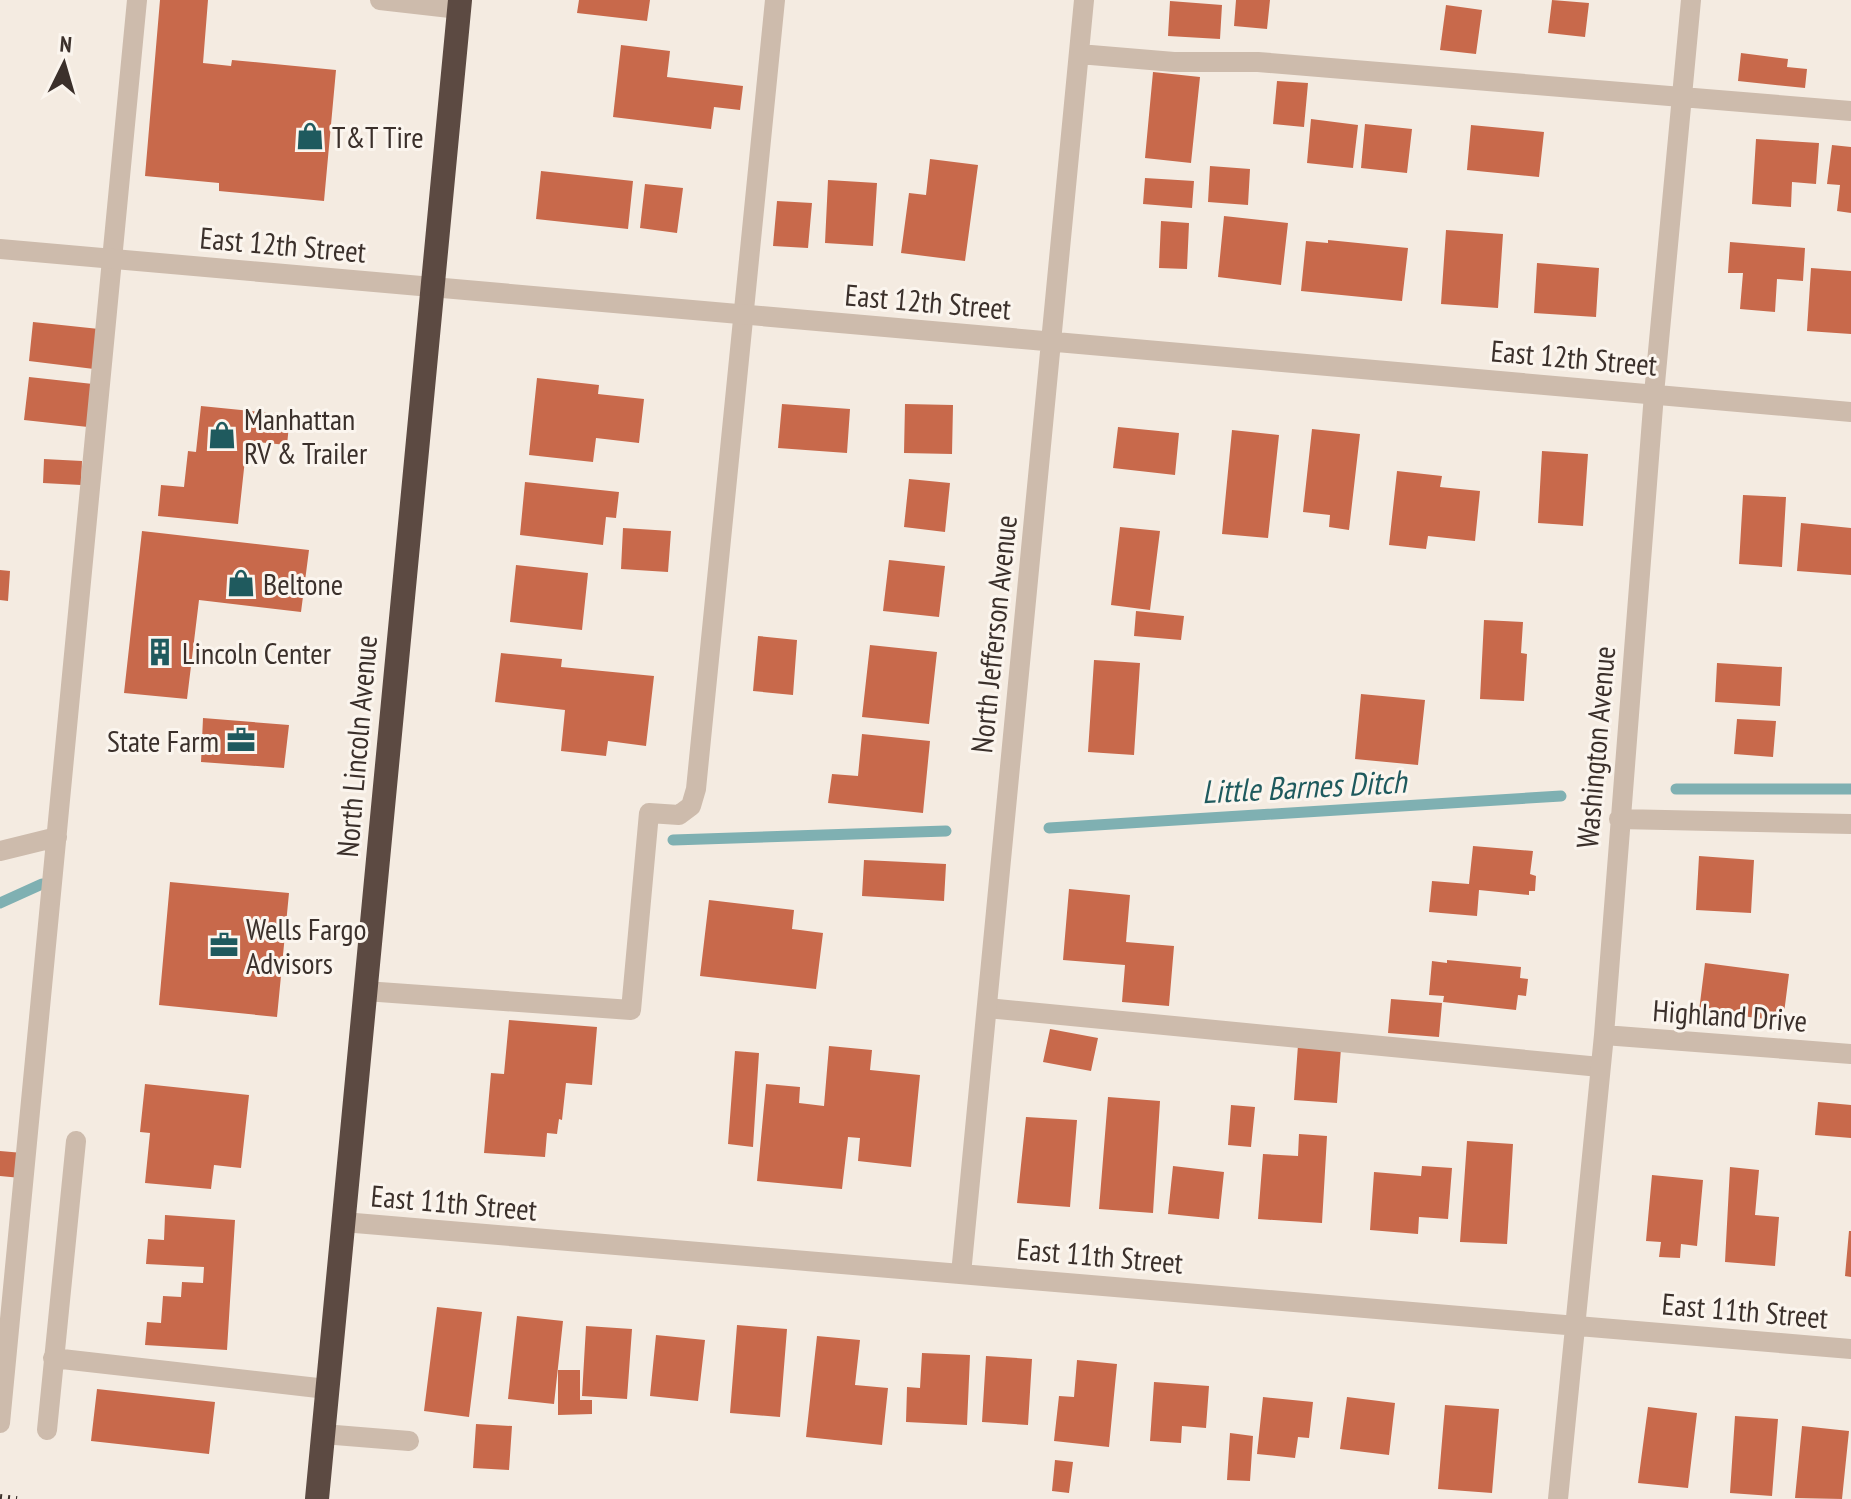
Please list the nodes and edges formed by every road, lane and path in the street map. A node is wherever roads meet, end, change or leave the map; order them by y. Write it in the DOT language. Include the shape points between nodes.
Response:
graph roads {
  1 [pos="137,0"];
  2 [pos="380,0"];
  3 [pos="775,0"];
  4 [pos="1084,0"];
  5 [pos="1691,0"];
  6 [pos="459,5"];
  7 [pos="1079,54"];
  8 [pos="1682,97"];
  9 [pos="1851,111"];
  10 [pos="0,249"];
  11 [pos="112,259"];
  12 [pos="432,287"];
  13 [pos="746,314"];
  14 [pos="1051,342"];
  15 [pos="1654,394"];
  16 [pos="1851,412"];
  17 [pos="1619,819"];
  18 [pos="1851,824"];
  19 [pos="57,837"];
  20 [pos="0,851"];
  21 [pos="365,991"];
  22 [pos="987,1008"];
  23 [pos="1604,1035"];
  24 [pos="1851,1054"];
  25 [pos="1600,1067"];
  26 [pos="76,1141"];
  27 [pos="343,1222"];
  28 [pos="961,1274"];
  29 [pos="1576,1326"];
  30 [pos="1851,1349"];
  31 [pos="53,1358"];
  32 [pos="327,1389"];
  33 [pos="0,1423"];
  34 [pos="47,1430"];
  35 [pos="323,1434"];
  36 [pos="409,1441"];
  37 [pos="317,1499"];
  38 [pos="1558,1499"];
  1 -- 11 [label="street"];
  2 -- 6 [label="street"];
  3 -- 13 [label="street"];
  4 -- 7 [label="street, North Jefferson Avenue"];
  5 -- 8 [label="street, Washington Avenue"];
  6 -- 12 [label="highway, North Lincoln Avenue"];
  7 -- 8 [label="street" via="1258,62"];
  7 -- 14 [label="street, North Jefferson Avenue"];
  8 -- 9 [label="street"];
  8 -- 15 [label="street, Washington Avenue"];
  10 -- 11 [label="street, East 12th Street"];
  11 -- 12 [label="street, East 12th Street"];
  11 -- 19 [label="street"];
  12 -- 13 [label="street, East 12th Street"];
  12 -- 21 [label="highway, North Lincoln Avenue"];
  13 -- 14 [label="street, East 12th Street"];
  13 -- 21 [label="street" via="696,789 691,806 679,815 649,813 631,1010"];
  14 -- 15 [label="street, East 12th Street"];
  14 -- 22 [label="street, North Jefferson Avenue"];
  15 -- 16 [label="street, East 12th Street"];
  15 -- 17 [label="street, Washington Avenue"];
  17 -- 18 [label="street"];
  17 -- 23 [label="street, Washington Avenue"];
  19 -- 20 [label="street"];
  19 -- 33 [label="street"];
  21 -- 27 [label="highway, North Lincoln Avenue"];
  22 -- 25 [label="street"];
  22 -- 28 [label="street, North Jefferson Avenue"];
  23 -- 24 [label="street, Highland Drive"];
  23 -- 25 [label="street, Washington Avenue"];
  25 -- 29 [label="street, Washington Avenue"];
  26 -- 31 [label="street"];
  27 -- 28 [label="street, East 11th Street"];
  27 -- 32 [label="highway, North Lincoln Avenue"];
  28 -- 29 [label="street, East 11th Street"];
  29 -- 30 [label="street, East 11th Street"];
  29 -- 38 [label="street, Washington Avenue"];
  31 -- 32 [label="street"];
  31 -- 34 [label="street"];
  32 -- 35 [label="highway, North Lincoln Avenue"];
  35 -- 36 [label="street"];
  35 -- 37 [label="highway, North Lincoln Avenue"];
}
